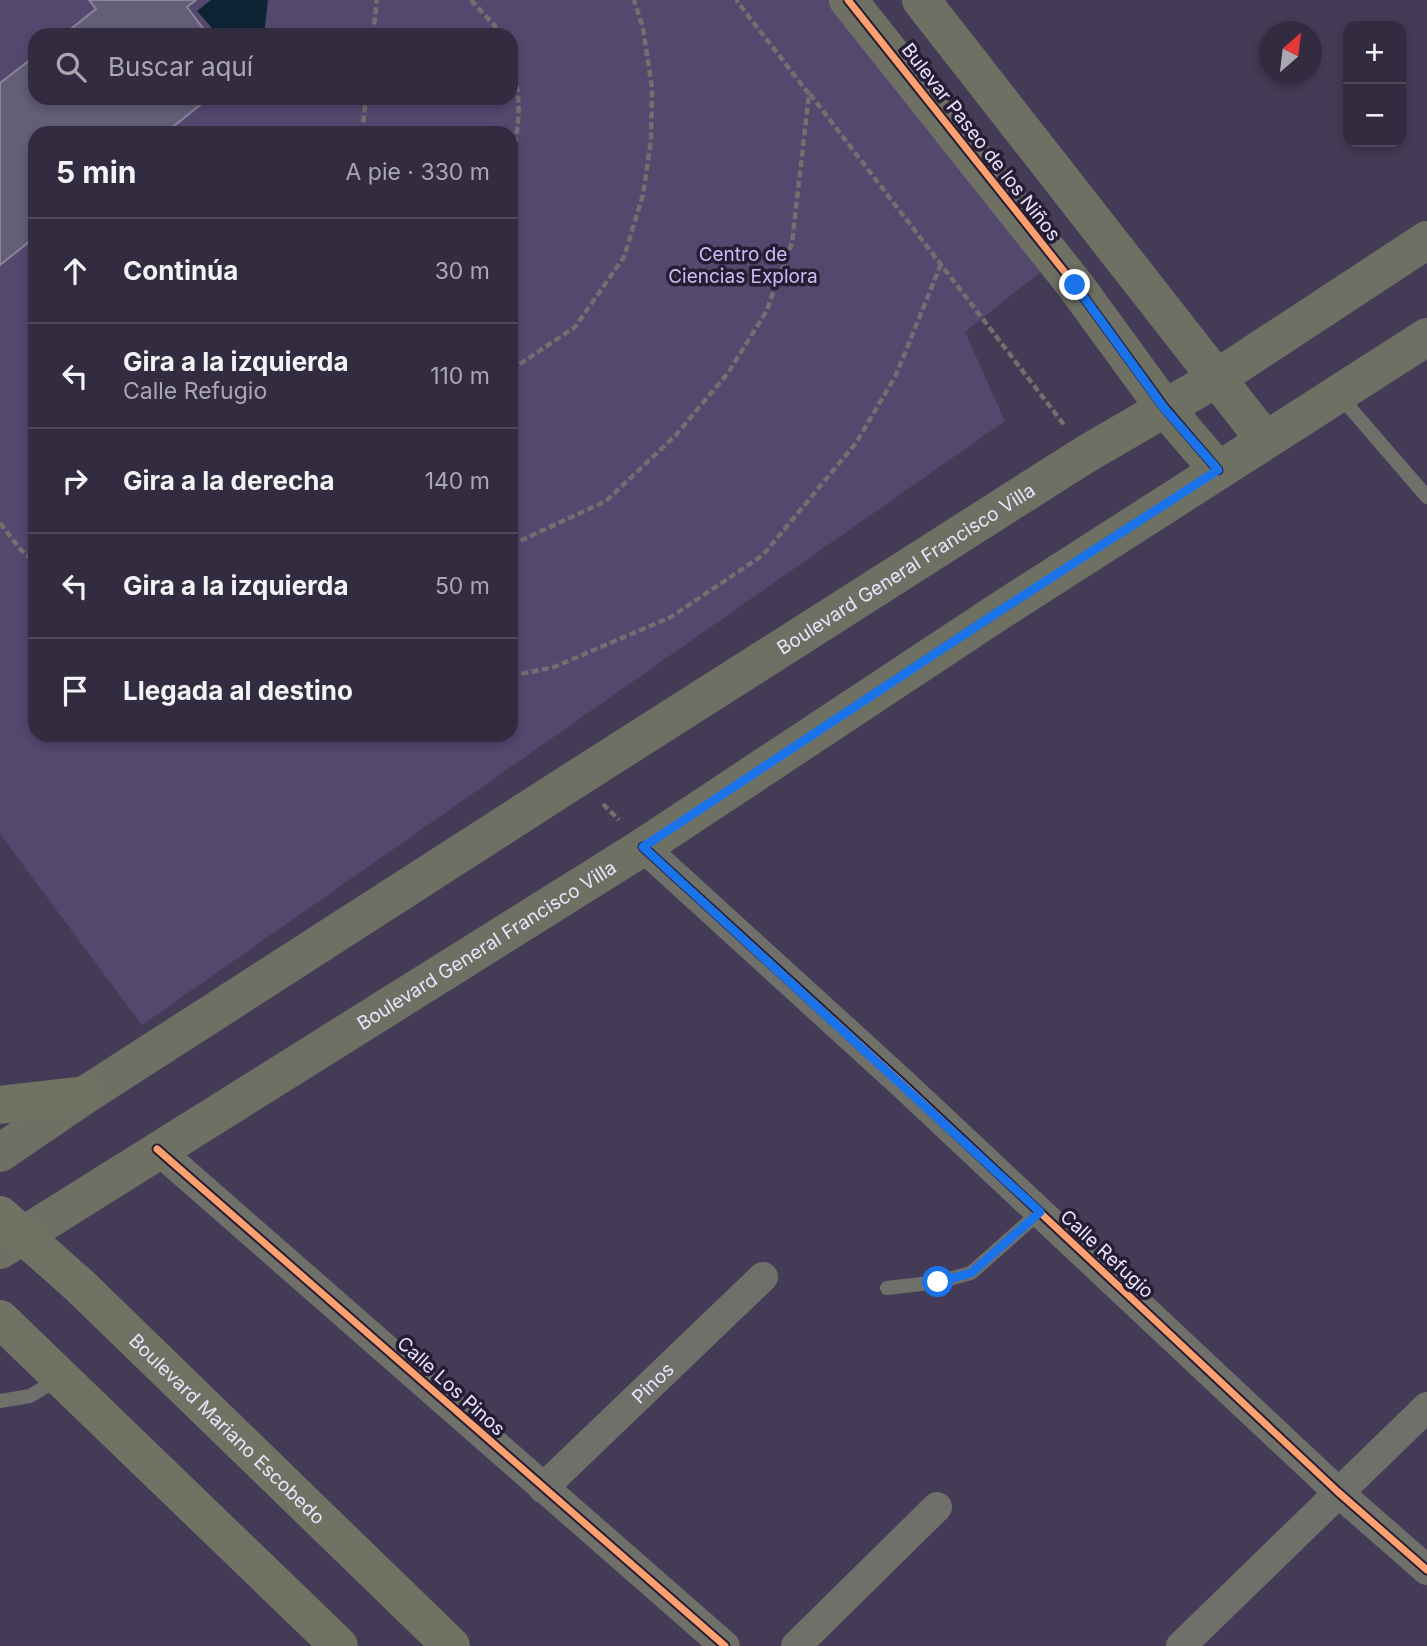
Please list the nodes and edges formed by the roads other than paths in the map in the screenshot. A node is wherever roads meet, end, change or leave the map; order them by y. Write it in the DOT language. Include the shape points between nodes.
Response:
graph roads {
  1 [pos="848,0"];
  2 [pos="921,0"];
  3 [pos="1427,240"];
  4 [pos="1427,337"];
  5 [pos="1217,378"];
  6 [pos="1338,394"];
  7 [pos="1164,408"];
  8 [pos="1265,440"];
  9 [pos="1218,470"];
  10 [pos="1427,497"];
  11 [pos="643,847"];
  12 [pos="85,1095"];
  13 [pos="0,1105"];
  14 [pos="157,1149"];
  15 [pos="0,1153"];
  16 [pos="1040,1212"];
  17 [pos="8,1234"];
  18 [pos="763,1277"];
  19 [pos="887,1288"];
  20 [pos="0,1319"];
  21 [pos="0,1342"];
  22 [pos="51,1366"];
  23 [pos="0,1401"];
  24 [pos="1427,1407"];
  25 [pos="543,1488"];
  26 [pos="1338,1492"];
  27 [pos="937,1507"];
  28 [pos="1427,1570"];
  29 [pos="339,1646"];
  30 [pos="451,1646"];
  31 [pos="725,1646"];
  32 [pos="796,1646"];
  33 [pos="1181,1646"];
  1 -- 7 [label="main road, Bulevar Paseo de los Niños" via="1075,285"];
  2 -- 5 [label="main road, Bulevar Paseo de los Niños"];
  3 -- 5 [label="main road, Boulevard General Francisco Villa"];
  4 -- 6 [label="main road, Boulevard General Francisco Villa"];
  5 -- 7 [label="main road, Boulevard General Francisco Villa"];
  5 -- 8 [label="main road, Bulevar Paseo de los Niños"];
  6 -- 8 [label="main road, Boulevard General Francisco Villa"];
  6 -- 10 [label="lane"];
  7 -- 9 [label="main road, Bulevar Paseo de los Niños"];
  7 -- 12 [label="main road, Boulevard General Francisco Villa"];
  8 -- 9 [label="main road, Boulevard General Francisco Villa"];
  9 -- 11 [label="main road, Boulevard General Francisco Villa"];
  11 -- 14 [label="main road, Boulevard General Francisco Villa"];
  11 -- 16 [label="street, Calle Refugio"];
  12 -- 13 [label="main road"];
  12 -- 15 [label="main road, Boulevard General Francisco Villa"];
  14 -- 17 [label="main road, Boulevard General Francisco Villa"];
  14 -- 25 [label="street, Calle Los Pinos"];
  16 -- 19 [label="lane" via="971,1273"];
  16 -- 26 [label="street, Calle Refugio"];
  17 -- 30 [label="main road, Boulevard Mariano Escobedo" via="127,1332"];
  18 -- 25 [label="street, Pinos"];
  20 -- 22 [label="main road"];
  21 -- 22 [label="main road"];
  22 -- 23 [label="lane" via="30,1396"];
  22 -- 29 [label="main road"];
  24 -- 26 [label="street"];
  25 -- 31 [label="street, Calle Los Pinos"];
  26 -- 28 [label="street, Calle Refugio"];
  26 -- 33 [label="street"];
  27 -- 32 [label="street"];
}
